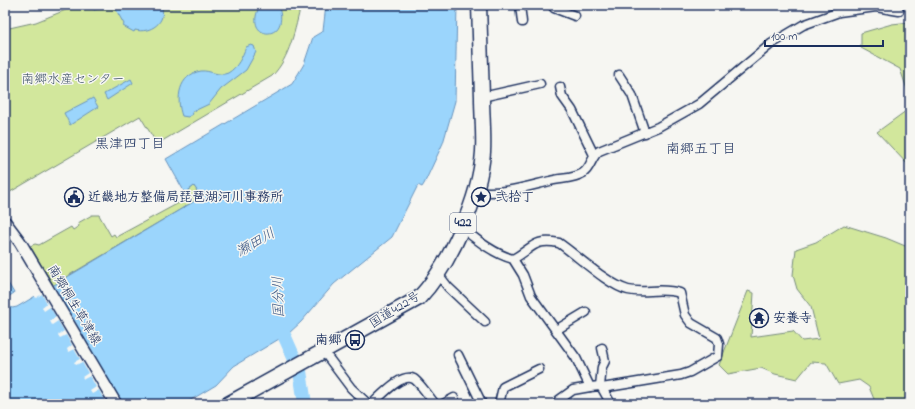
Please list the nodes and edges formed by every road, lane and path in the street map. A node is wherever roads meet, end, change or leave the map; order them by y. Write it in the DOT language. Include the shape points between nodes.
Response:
graph roads {
  1 [pos="479,5"];
  2 [pos="520,5"];
  3 [pos="552,5"];
  4 [pos="899,11"];
  5 [pos="575,16"];
  6 [pos="522,22"];
  7 [pos="619,75"];
  8 [pos="540,84"];
  9 [pos="560,87"];
  10 [pos="482,97"];
  11 [pos="645,133"];
  12 [pos="594,155"];
  13 [pos="475,191"];
  14 [pos="5,222"];
  15 [pos="462,228"];
  16 [pos="514,259"];
  17 [pos="438,274"];
  18 [pos="586,312"];
  19 [pos="486,322"];
  20 [pos="556,330"];
  21 [pos="602,348"];
  22 [pos="324,352"];
  23 [pos="458,355"];
  24 [pos="539,369"];
  25 [pos="590,387"];
  26 [pos="601,387"];
  27 [pos="454,398"];
  28 [pos="559,400"];
  29 [pos="116,404"];
  30 [pos="228,404"];
  31 [pos="368,404"];
  32 [pos="372,404"];
  33 [pos="435,404"];
  34 [pos="443,404"];
  35 [pos="482,404"];
  36 [pos="499,404"];
  37 [pos="611,404"];
  1 -- 10 [label="highway, 国道422号 / 422"];
  2 -- 6 [label="street"];
  3 -- 5 [label="street"];
  4 -- 11 [label="street" via="876,7 839,12 803,26 771,44 698,104"];
  7 -- 11 [label="street" via="632,95"];
  8 -- 10 [label="street"];
  9 -- 12 [label="street" via="562,96 572,110"];
  10 -- 13 [label="highway, 国道422号 / 422" via="483,152"];
  11 -- 12 [label="street"];
  12 -- 13 [label="street" via="584,173 574,177 490,193"];
  13 -- 15 [label="highway, 国道422号 / 422"];
  14 -- 29 [label="main road, 南郷桐生草津線" via="47,286"];
  15 -- 16 [label="street" via="492,250"];
  15 -- 17 [label="highway, 国道422号 / 422"];
  16 -- 20 [label="street" via="531,296"];
  16 -- 26 [label="street" via="538,242 550,241 559,243 615,286 637,292 669,290 680,293 685,315 691,323 716,338 719,344 718,356 690,372"];
  17 -- 19 [label="street" via="448,287"];
  17 -- 22 [label="highway, 国道422号 / 422" via="419,298"];
  18 -- 20 [label="street"];
  20 -- 25 [label="street" via="576,358"];
  21 -- 26 [label="street" via="605,361 602,366"];
  22 -- 30 [label="highway, 国道422号 / 422"];
  22 -- 31 [label="street" via="351,388"];
  23 -- 35 [label="street"];
  24 -- 36 [label="street" via="503,387"];
  25 -- 26 [label="street"];
  25 -- 28 [label="street" via="573,390"];
  26 -- 37 [label="street"];
  27 -- 34 [label="street"];
  32 -- 33 [label="street" via="396,382 407,378 414,379"];
}
